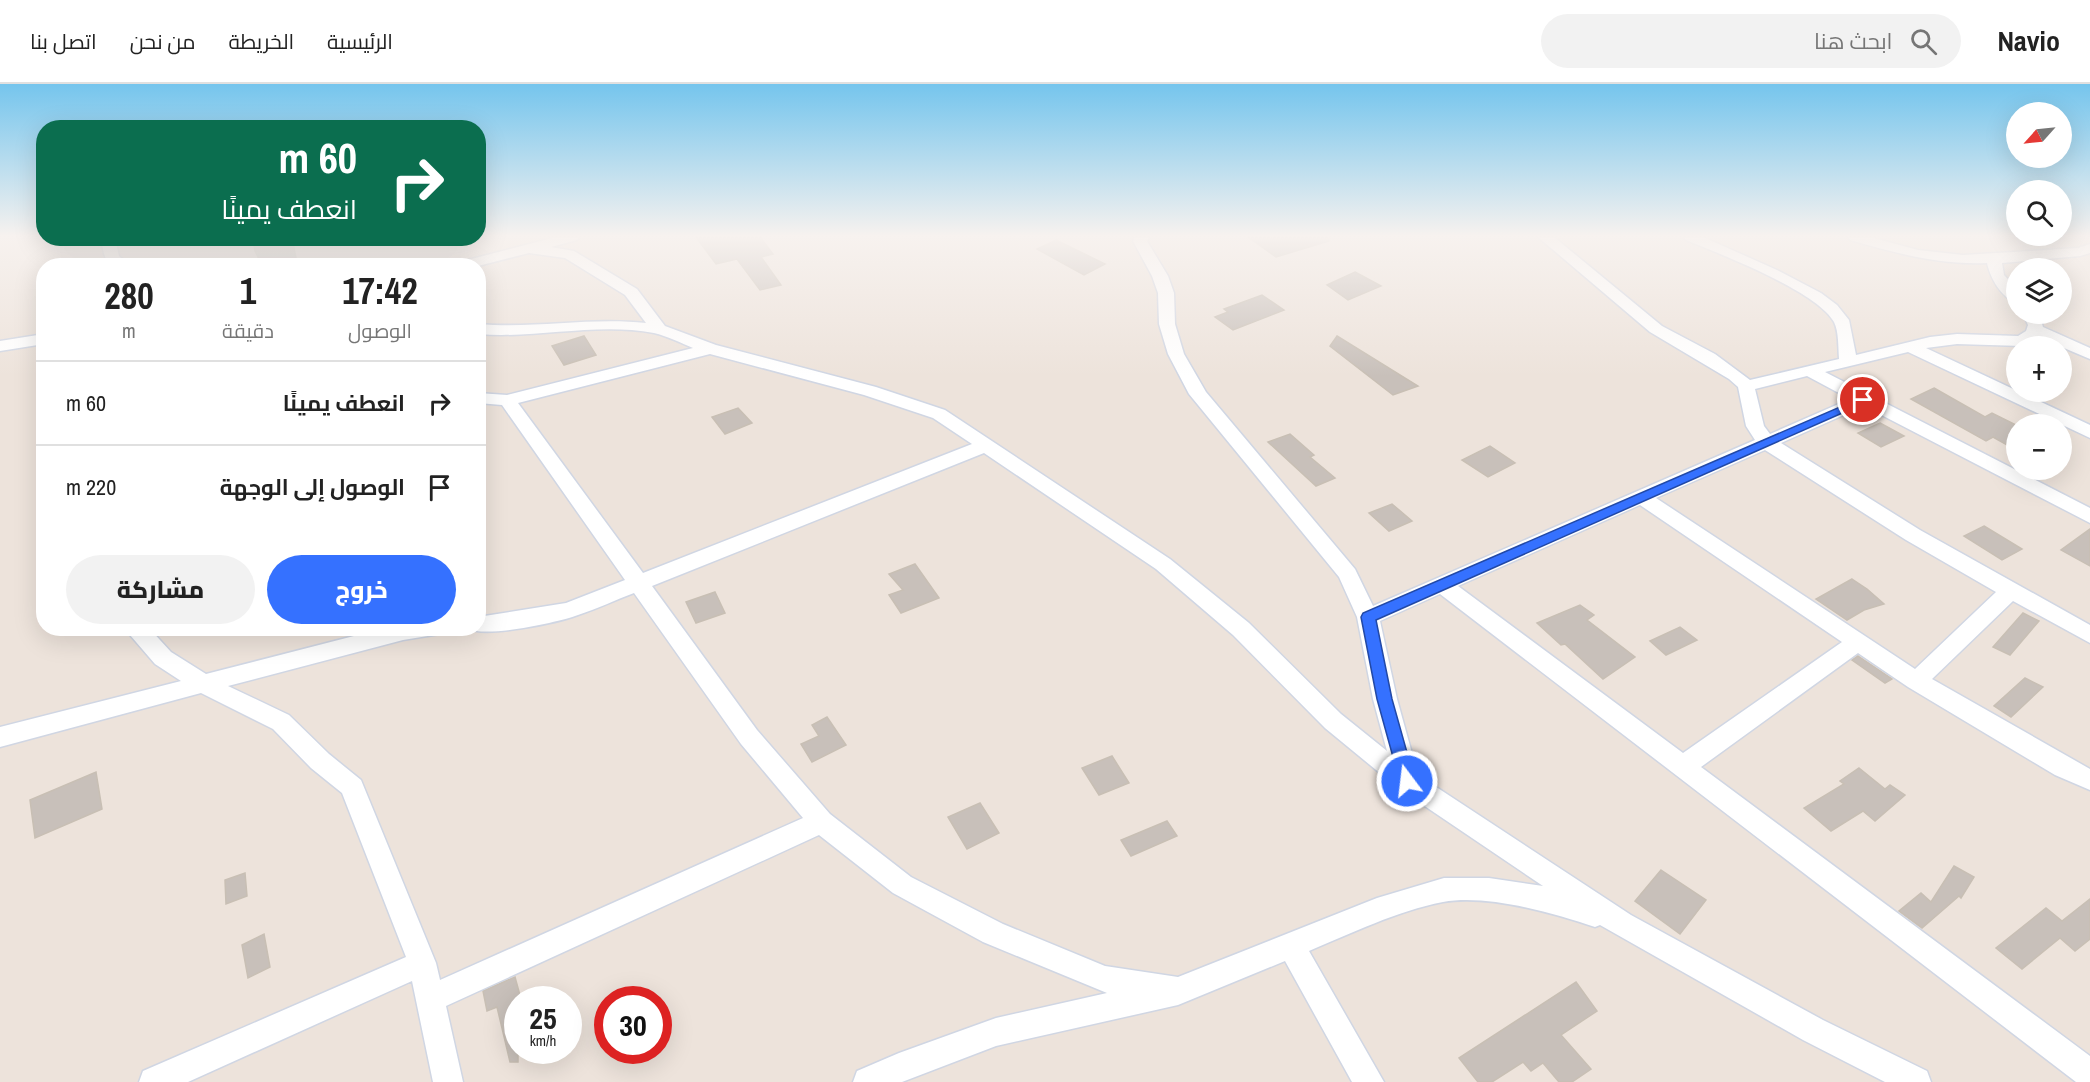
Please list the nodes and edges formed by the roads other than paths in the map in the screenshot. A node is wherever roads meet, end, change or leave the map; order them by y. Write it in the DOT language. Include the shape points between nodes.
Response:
graph roads {
  1 [pos="618,284"];
  2 [pos="1163,284"];
  3 [pos="1601,284"];
  4 [pos="1792,284"];
  5 [pos="2033,324"];
  6 [pos="2038,324"];
  7 [pos="659,329"];
  8 [pos="486,330"];
  9 [pos="36,340"];
  10 [pos="0,346"];
  11 [pos="1911,347"];
  12 [pos="710,349"];
  13 [pos="2090,354"];
  14 [pos="1848,362"];
  15 [pos="1808,370"];
  16 [pos="1746,386"];
  17 [pos="486,399"];
  18 [pos="507,400"];
  19 [pos="1863,400"];
  20 [pos="2090,432"];
  21 [pos="1766,442"];
  22 [pos="987,445"];
  23 [pos="1641,497"];
  24 [pos="2090,516"];
  25 [pos="638,583"];
  26 [pos="1442,585"];
  27 [pos="2010,591"];
  28 [pos="1368,617"];
  29 [pos="486,624"];
  30 [pos="142,636"];
  31 [pos="388,636"];
  32 [pos="2090,636"];
  33 [pos="1858,642"];
  34 [pos="1916,681"];
  35 [pos="205,685"];
  36 [pos="0,737"];
  37 [pos="1682,767"];
  38 [pos="2090,780"];
  39 [pos="1407,781"];
  40 [pos="821,822"];
  41 [pos="1621,924"];
  42 [pos="1291,945"];
  43 [pos="422,963"];
  44 [pos="1178,991"];
  45 [pos="430,999"];
  46 [pos="2090,1074"];
  47 [pos="154,1082"];
  48 [pos="448,1082"];
  49 [pos="868,1082"];
  50 [pos="1369,1082"];
  51 [pos="1916,1082"];
  1 -- 7 [label="street" via="631,292"];
  2 -- 28 [label="street" via="1167,324 1176,354 1198,393 1348,574"];
  3 -- 16 [label="street" via="1656,329 1709,358"];
  4 -- 14 [label="street" via="1814,294 1839,318"];
  5 -- 11 [label="street" via="2033,333 2022,342 1957,339"];
  6 -- 13 [label="street"];
  7 -- 8 [label="street" via="613,324"];
  7 -- 12 [label="street"];
  9 -- 10 [label="street"];
  11 -- 14 [label="street"];
  11 -- 20 [label="street"];
  12 -- 18 [label="street"];
  12 -- 22 [label="street" via="870,391 939,414"];
  14 -- 15 [label="street"];
  15 -- 16 [label="street"];
  15 -- 19 [label="street"];
  16 -- 21 [label="street" via="1755,426"];
  17 -- 18 [label="street"];
  18 -- 25 [label="street"];
  19 -- 21 [label="street"];
  19 -- 24 [label="street"];
  21 -- 23 [label="street"];
  21 -- 27 [label="street"];
  22 -- 25 [label="street"];
  22 -- 39 [label="street" via="1163,564 1241,629 1334,721"];
  23 -- 26 [label="street"];
  23 -- 33 [label="street"];
  25 -- 29 [label="street" via="570,610"];
  25 -- 40 [label="street" via="749,737"];
  26 -- 28 [label="street"];
  26 -- 37 [label="street"];
  27 -- 32 [label="street"];
  27 -- 34 [label="street"];
  28 -- 39 [label="street"];
  30 -- 35 [label="street" via="163,658"];
  31 -- 35 [label="street"];
  33 -- 34 [label="street"];
  33 -- 37 [label="street"];
  34 -- 38 [label="street"];
  35 -- 36 [label="street"];
  35 -- 43 [label="street" via="281,722 352,787"];
  37 -- 46 [label="street"];
  39 -- 41 [label="street"];
  40 -- 44 [label="street" via="902,885 993,933 1104,979"];
  40 -- 45 [label="street"];
  41 -- 42 [label="street" via="1548,899 1490,890 1444,890 1377,910"];
  41 -- 51 [label="street"];
  42 -- 44 [label="street"];
  42 -- 50 [label="street"];
  43 -- 45 [label="street"];
  43 -- 47 [label="street"];
  44 -- 49 [label="street" via="996,1032"];
  45 -- 48 [label="street"];
}
